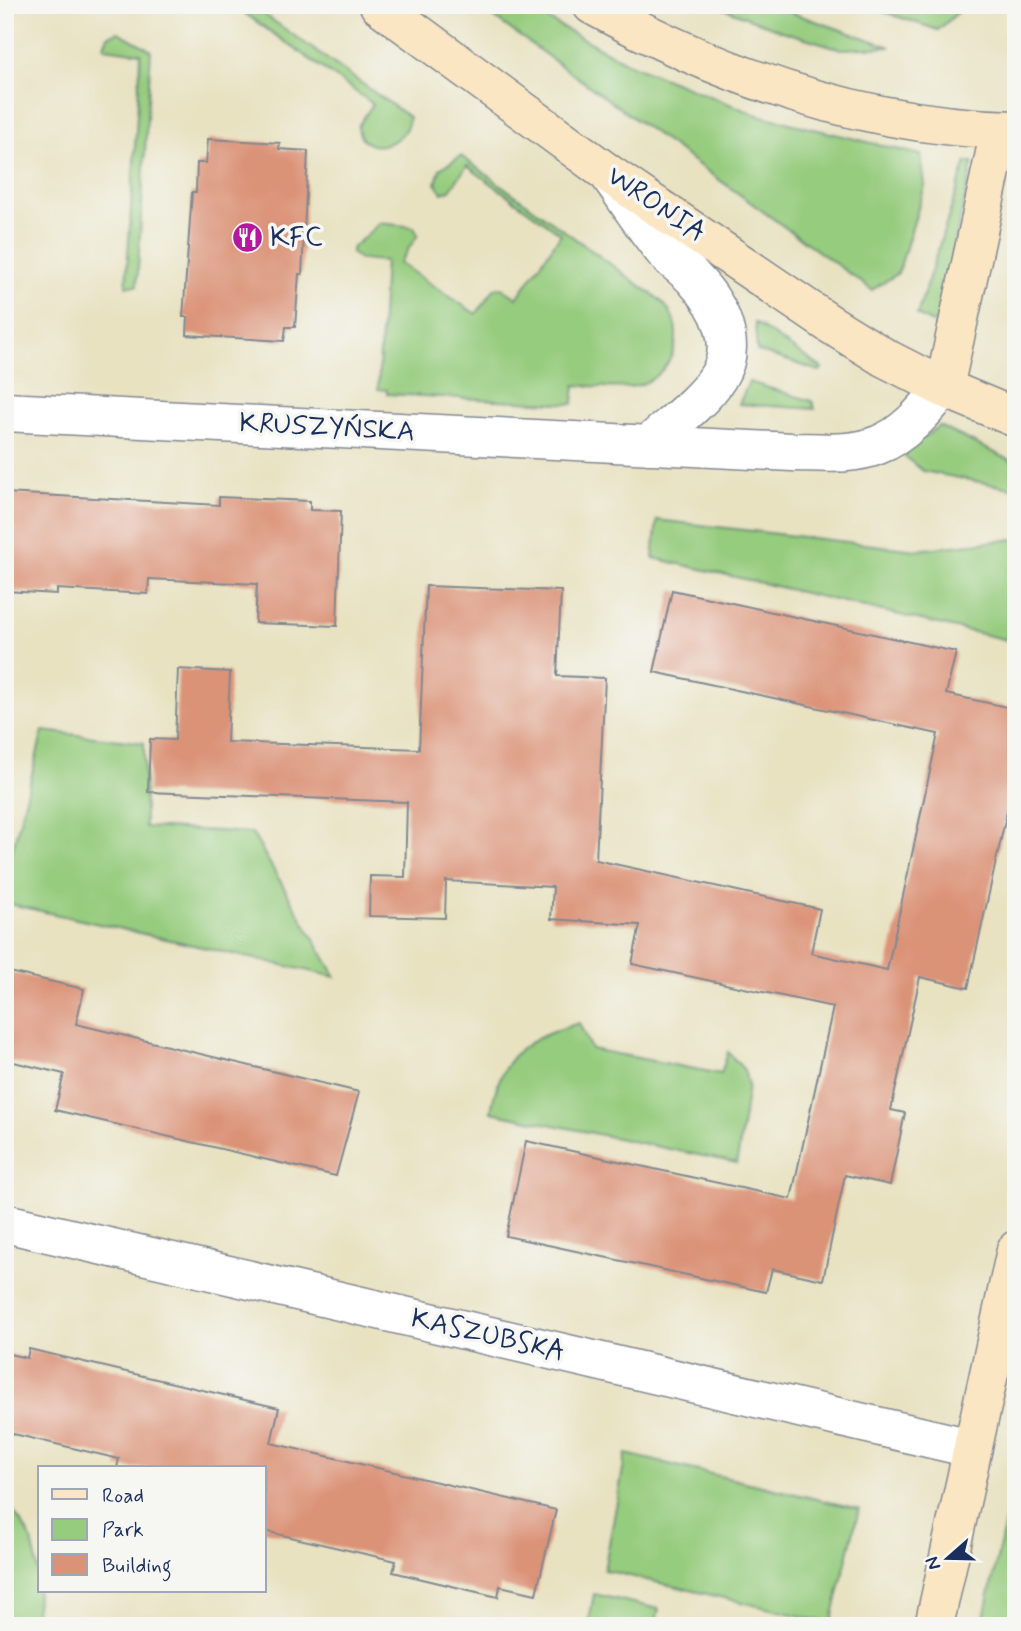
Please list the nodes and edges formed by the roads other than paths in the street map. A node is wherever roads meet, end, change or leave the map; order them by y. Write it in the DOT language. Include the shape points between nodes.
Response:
graph roads {
  1 [pos="379,5"];
  2 [pos="592,5"];
  3 [pos="1008,130"];
  4 [pos="609,174"];
  5 [pos="944,388"];
  6 [pos="5,412"];
  7 [pos="1016,418"];
  8 [pos="648,445"];
  9 [pos="5,1223"];
  10 [pos="1016,1250"];
  11 [pos="971,1448"];
  12 [pos="934,1626"];
  1 -- 4 [label="main road, WRONIA"];
  2 -- 3 [label="main road" via="686,51 787,92 878,115"];
  3 -- 5 [label="main road"];
  4 -- 5 [label="main road, WRONIA" via="830,324"];
  4 -- 8 [label="street" via="665,253 710,298 727,336 719,375"];
  5 -- 7 [label="main road, WRONIA"];
  5 -- 8 [label="street, KRUSZYŃSKA" via="917,420 878,445 844,452"];
  6 -- 8 [label="street, KRUSZYŃSKA"];
  9 -- 11 [label="street, KASZUBSKA"];
  10 -- 11 [label="main road"];
  11 -- 12 [label="main road"];
}
